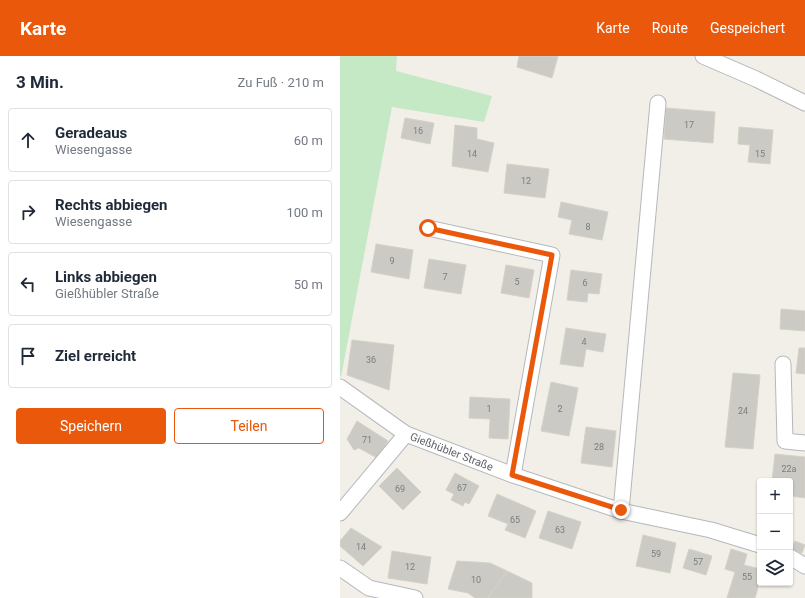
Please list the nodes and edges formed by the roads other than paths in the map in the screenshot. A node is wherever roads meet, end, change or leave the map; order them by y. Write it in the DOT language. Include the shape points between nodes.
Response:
graph roads {
  1 [pos="703,56"];
  2 [pos="737,56"];
  3 [pos="736,71"];
  4 [pos="658,103"];
  5 [pos="805,103"];
  6 [pos="428,228"];
  7 [pos="783,364"];
  8 [pos="340,387"];
  9 [pos="406,434"];
  10 [pos="805,443"];
  11 [pos="512,475"];
  12 [pos="621,510"];
  13 [pos="340,513"];
  14 [pos="757,544"];
  15 [pos="793,559"];
  16 [pos="805,566"];
  17 [pos="340,568"];
  18 [pos="415,598"];
  1 -- 3 [label="street"];
  2 -- 3 [label="street"];
  3 -- 5 [label="street"];
  4 -- 12 [label="street"];
  6 -- 11 [label="street" via="552,255"];
  7 -- 10 [label="street" via="785,441"];
  8 -- 9 [label="street, Gießhübler Straße"];
  9 -- 11 [label="street, Gießhübler Straße"];
  9 -- 13 [label="street"];
  11 -- 12 [label="street, Gießhübler Straße"];
  12 -- 14 [label="street, Gießhübler Straße" via="711,530"];
  15 -- 16 [label="street"];
  17 -- 18 [label="street" via="369,588"];
}
